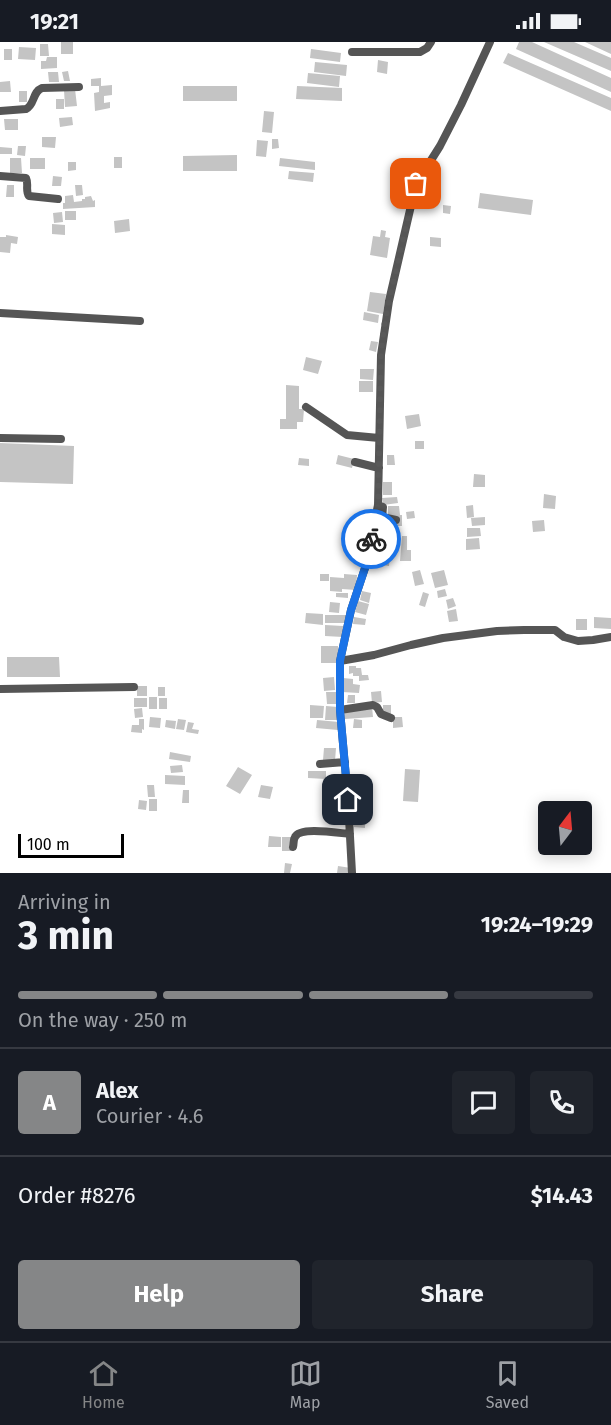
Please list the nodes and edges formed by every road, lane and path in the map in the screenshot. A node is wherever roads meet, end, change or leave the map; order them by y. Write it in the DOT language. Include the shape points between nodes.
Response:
graph roads {
  1 [pos="431,42"];
  2 [pos="490,42"];
  3 [pos="351,52"];
  4 [pos="79,87"];
  5 [pos="0,111"];
  6 [pos="0,176"];
  7 [pos="58,199"];
  8 [pos="0,313"];
  9 [pos="140,321"];
  10 [pos="306,407"];
  11 [pos="0,438"];
  12 [pos="379,438"];
  13 [pos="61,440"];
  14 [pos="355,462"];
  15 [pos="379,468"];
  16 [pos="378,505"];
  17 [pos="396,520"];
  18 [pos="611,637"];
  19 [pos="340,661"];
  20 [pos="134,687"];
  21 [pos="0,689"];
  22 [pos="340,710"];
  23 [pos="391,718"];
  24 [pos="345,762"];
  25 [pos="320,764"];
  26 [pos="350,834"];
  27 [pos="293,847"];
  28 [pos="352,873"];
  1 -- 3 [label="street" via="420,52"];
  2 -- 12 [label="street" via="440,146 416,184 384,327"];
  4 -- 5 [label="street" via="42,88 30,107"];
  6 -- 7 [label="street" via="26,178 28,196"];
  8 -- 9 [label="street"];
  10 -- 12 [label="street" via="347,435"];
  11 -- 13 [label="street"];
  12 -- 15 [label="street"];
  14 -- 15 [label="street"];
  15 -- 16 [label="street"];
  16 -- 17 [label="street" via="383,507 382,517"];
  16 -- 19 [label="street"];
  18 -- 19 [label="street" via="578,641 555,630 497,631 443,638"];
  19 -- 22 [label="street"];
  20 -- 21 [label="street"];
  22 -- 23 [label="street" via="373,705"];
  22 -- 24 [label="street"];
  24 -- 25 [label="street"];
  24 -- 26 [label="street"];
  26 -- 27 [label="street" via="308,830 295,837"];
  26 -- 28 [label="street"];
}
